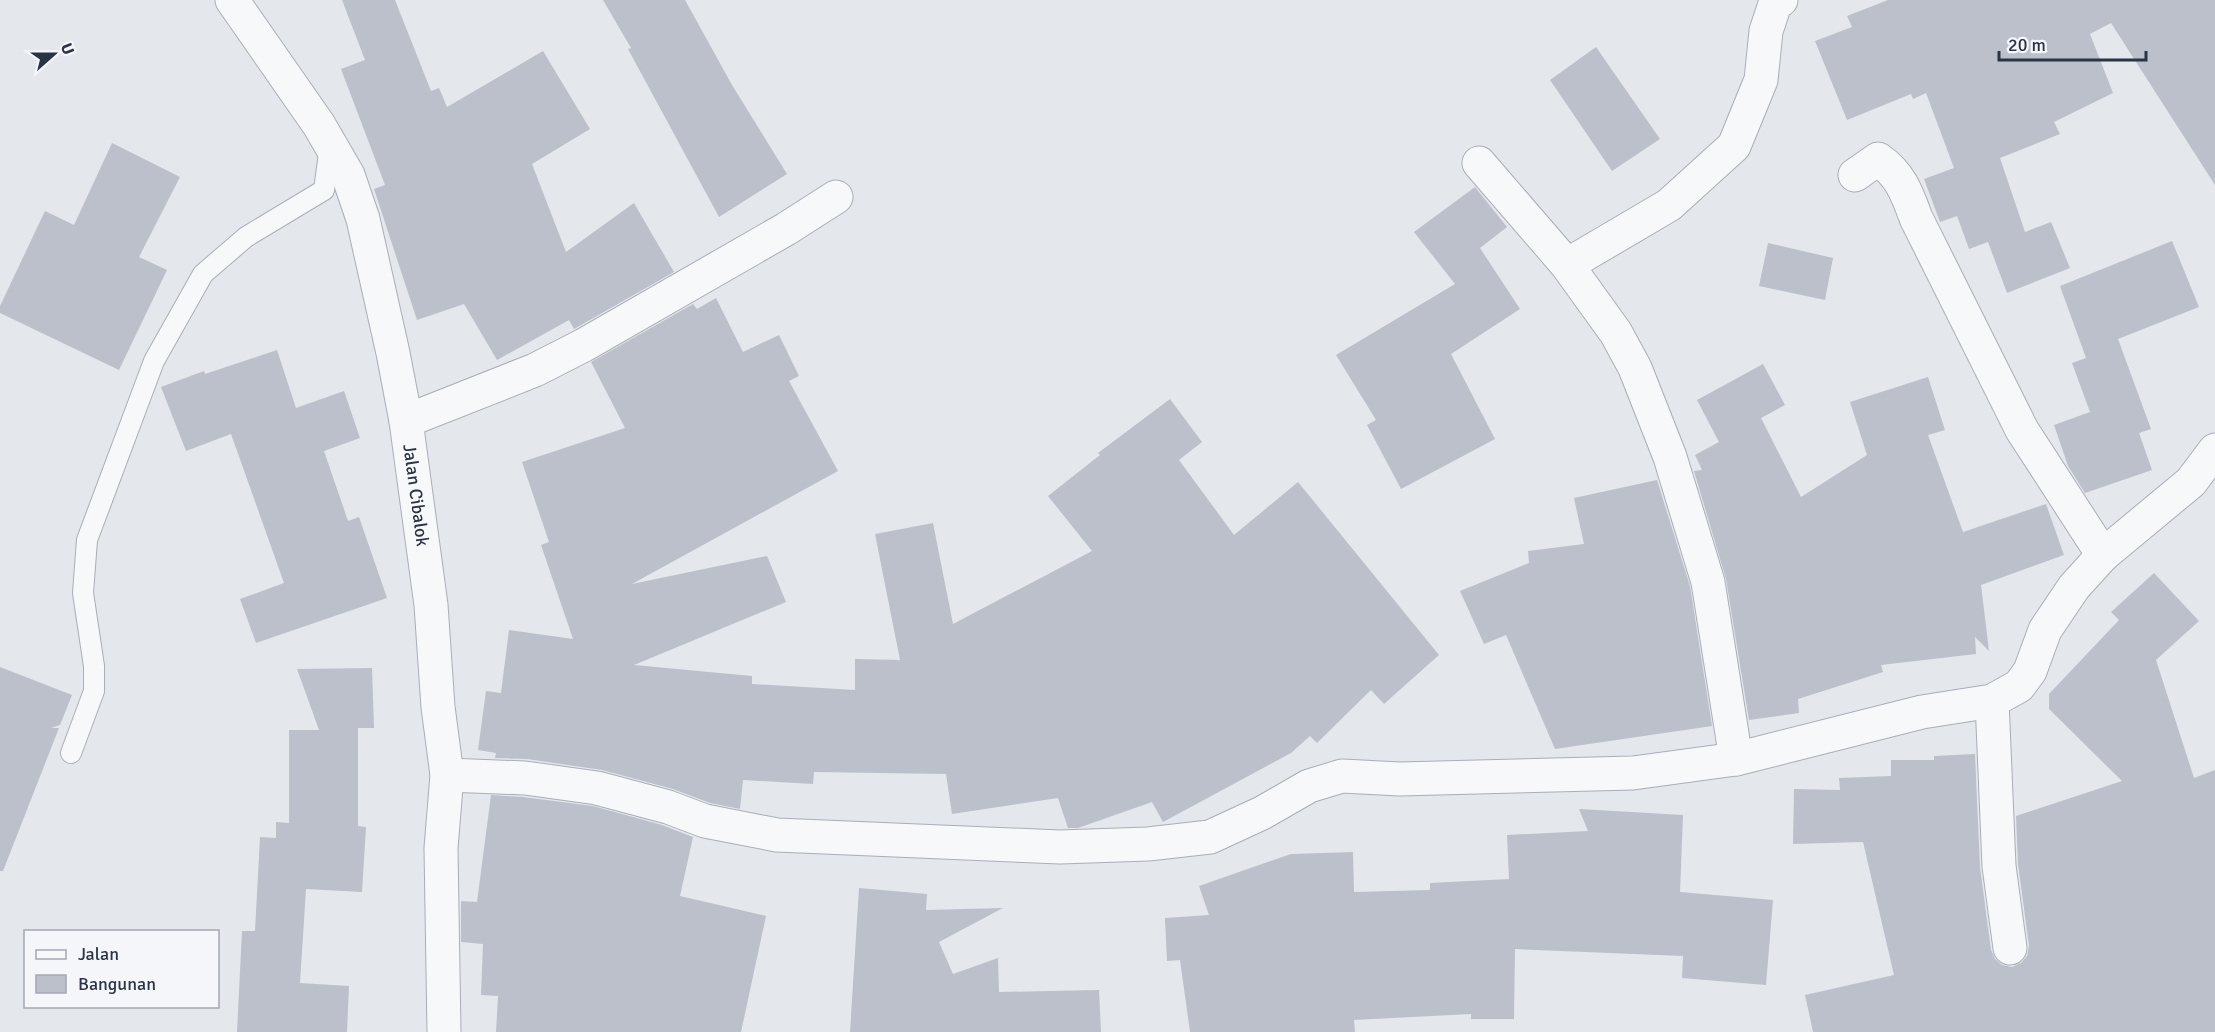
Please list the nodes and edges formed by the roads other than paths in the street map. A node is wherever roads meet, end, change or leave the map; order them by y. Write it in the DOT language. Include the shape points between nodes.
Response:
graph roads {
  1 [pos="232,0"];
  2 [pos="1781,0"];
  3 [pos="330,143"];
  4 [pos="1479,163"];
  5 [pos="1856,175"];
  6 [pos="836,197"];
  7 [pos="1568,265"];
  8 [pos="406,421"];
  9 [pos="2215,450"];
  10 [pos="2103,555"];
  11 [pos="1992,701"];
  12 [pos="70,753"];
  13 [pos="1736,759"];
  14 [pos="447,775"];
  15 [pos="2010,948"];
  16 [pos="444,1032"];
  1 -- 3 [label="street, Jalan Cibalok"];
  2 -- 7 [label="street" via="1775,4 1766,31 1761,80 1734,146 1669,205"];
  3 -- 8 [label="street, Jalan Cibalok" via="348,175 363,219"];
  3 -- 12 [label="lane" via="324,190 246,237 203,274 154,361 87,540 83,593 94,666 93,691"];
  4 -- 7 [label="street"];
  5 -- 10 [label="street" via="1878,159 1892,168 1904,185 1916,218 2022,430"];
  6 -- 8 [label="street" via="584,345 535,370"];
  7 -- 13 [label="street" via="1616,333 1635,368 1670,457 1708,582"];
  8 -- 14 [label="street, Jalan Cibalok" via="432,605"];
  9 -- 10 [label="street" via="2191,482"];
  10 -- 11 [label="street" via="2054,616 2030,671 2019,686"];
  11 -- 13 [label="street" via="1922,712"];
  11 -- 15 [label="street" via="1999,866"];
  13 -- 14 [label="street" via="1633,773 1400,779 1342,776 1309,786 1210,837 1060,847 777,835 705,821 597,788 525,778"];
  14 -- 16 [label="street, Jalan Cibalok" via="441,848"];
}
